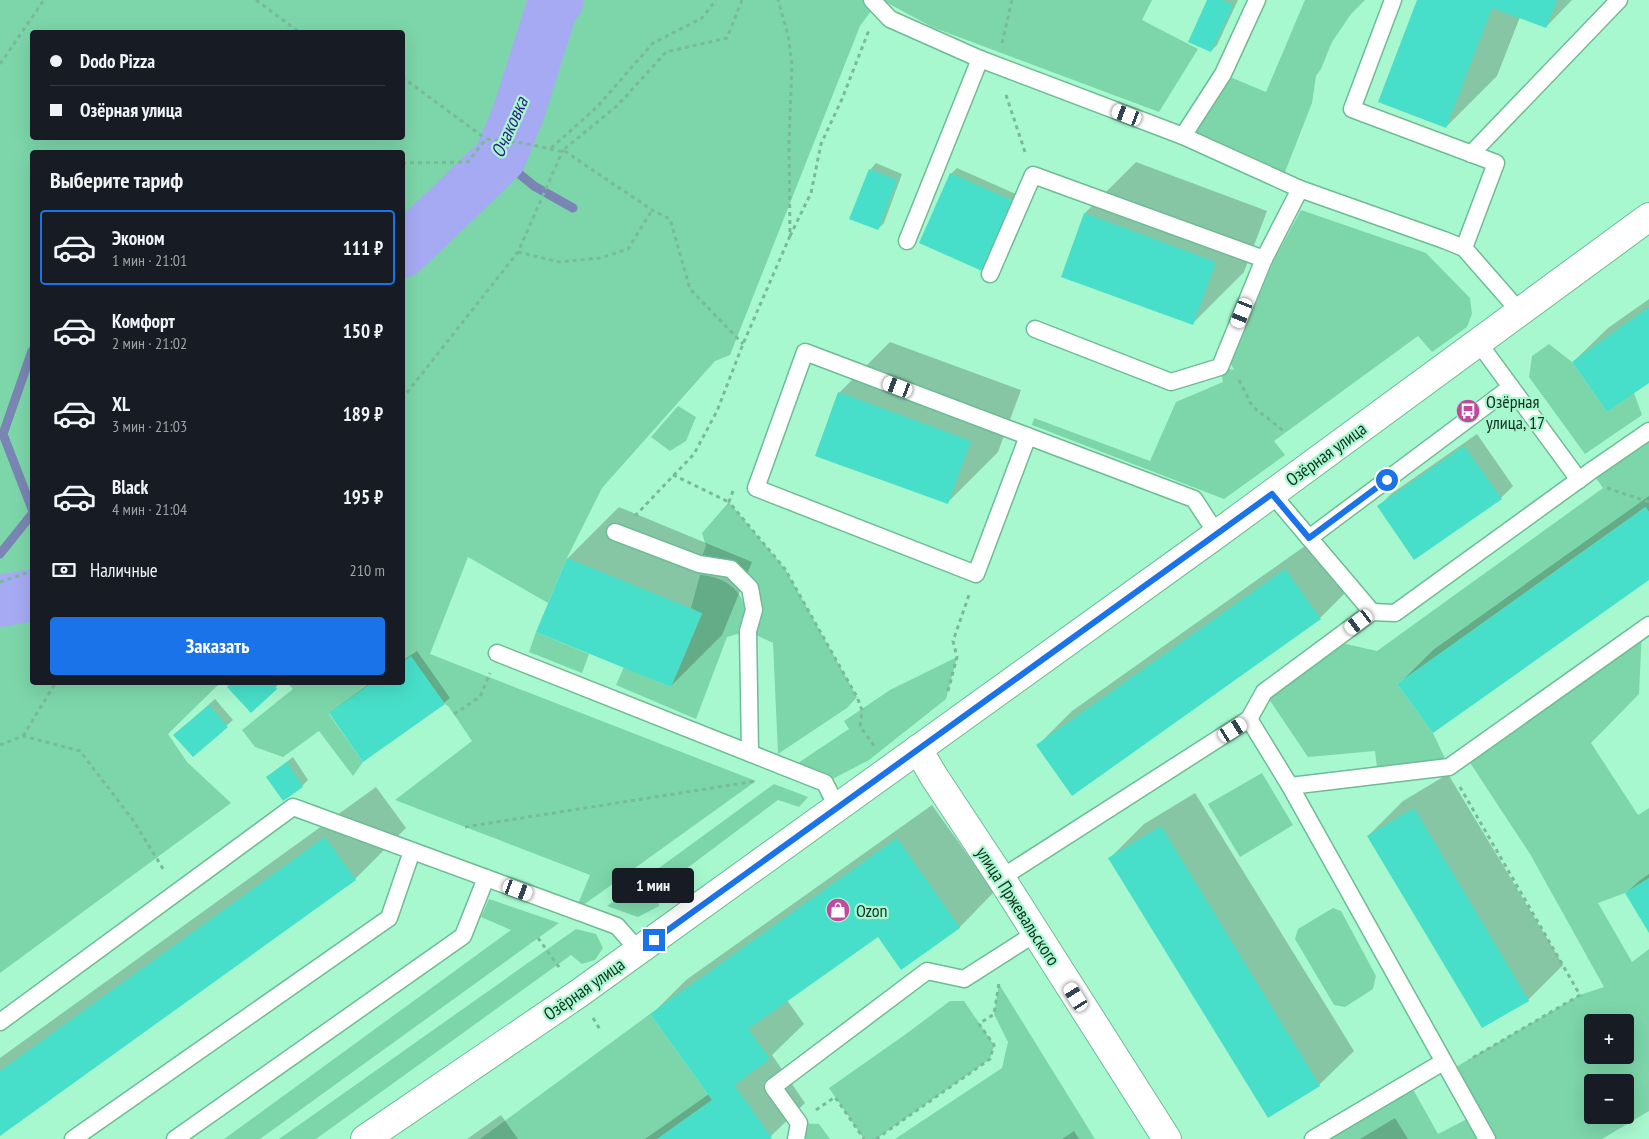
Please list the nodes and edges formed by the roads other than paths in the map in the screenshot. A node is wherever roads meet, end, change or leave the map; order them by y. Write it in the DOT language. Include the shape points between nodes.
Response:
graph roads {
  1 [pos="872,0"];
  2 [pos="1257,0"];
  3 [pos="1393,0"];
  4 [pos="1619,0"];
  5 [pos="980,59"];
  6 [pos="1183,136"];
  7 [pos="1471,154"];
  8 [pos="1300,189"];
  9 [pos="1649,217"];
  10 [pos="907,241"];
  11 [pos="1464,248"];
  12 [pos="1264,259"];
  13 [pos="990,274"];
  14 [pos="1520,312"];
  15 [pos="1035,328"];
  16 [pos="1478,342"];
  17 [pos="1511,387"];
  18 [pos="1649,431"];
  19 [pos="1028,436"];
  20 [pos="1579,480"];
  21 [pos="1272,494"];
  22 [pos="615,532"];
  23 [pos="1217,534"];
  24 [pos="1309,538"];
  25 [pos="1372,612"];
  26 [pos="1649,624"];
  27 [pos="497,653"];
  28 [pos="1249,719"];
  29 [pos="918,748"];
  30 [pos="750,753"];
  31 [pos="1290,786"];
  32 [pos="837,807"];
  33 [pos="412,851"];
  34 [pos="486,878"];
  35 [pos="1001,878"];
  36 [pos="1036,934"];
  37 [pos="639,950"];
  38 [pos="0,1022"];
  39 [pos="1446,1067"];
  40 [pos="73,1139"];
  41 [pos="175,1139"];
  42 [pos="365,1139"];
  43 [pos="796,1139"];
  44 [pos="1166,1139"];
  45 [pos="1313,1139"];
  46 [pos="1487,1139"];
  1 -- 5 [label="lane" via="890,19"];
  2 -- 6 [label="lane" via="1223,74"];
  3 -- 7 [label="lane" via="1352,109"];
  4 -- 7 [label="lane"];
  5 -- 6 [label="lane"];
  5 -- 10 [label="lane"];
  6 -- 8 [label="lane"];
  7 -- 11 [label="lane" via="1496,163"];
  8 -- 11 [label="lane"];
  8 -- 12 [label="lane"];
  9 -- 14 [label="street, Озёрная улица"];
  11 -- 14 [label="lane"];
  12 -- 13 [label="lane" via="1033,175"];
  12 -- 15 [label="lane" via="1220,367 1171,382"];
  14 -- 16 [label="street, Озёрная улица"];
  16 -- 17 [label="lane"];
  16 -- 21 [label="street, Озёрная улица"];
  17 -- 20 [label="lane"];
  17 -- 24 [label="lane"];
  18 -- 20 [label="lane"];
  19 -- 19 [label="lane" via="976,574 756,488 804,352"];
  19 -- 23 [label="lane" via="1194,499"];
  20 -- 25 [label="lane" via="1395,613"];
  21 -- 23 [label="street, Озёрная улица"];
  21 -- 24 [label="lane"];
  22 -- 30 [label="lane" via="700,564 731,569 750,588 754,610 748,631"];
  23 -- 29 [label="street, Озёрная улица"];
  24 -- 25 [label="lane"];
  25 -- 28 [label="lane" via="1264,692"];
  26 -- 31 [label="lane" via="1449,767"];
  27 -- 30 [label="lane"];
  28 -- 31 [label="lane"];
  28 -- 35 [label="lane"];
  29 -- 32 [label="street, Озёрная улица"];
  29 -- 35 [label="street, улица Пржевальского"];
  30 -- 32 [label="lane" via="825,783"];
  31 -- 39 [label="lane"];
  32 -- 37 [label="street, Озёрная улица"];
  33 -- 34 [label="lane"];
  33 -- 38 [label="lane" via="293,807"];
  33 -- 40 [label="lane" via="389,918"];
  34 -- 37 [label="lane" via="617,926"];
  34 -- 41 [label="lane" via="463,936"];
  35 -- 36 [label="street, улица Пржевальского"];
  36 -- 43 [label="lane" via="964,979 927,971 773,1087 799,1123"];
  36 -- 44 [label="street, улица Пржевальского"];
  37 -- 42 [label="street, Озёрная улица"];
  39 -- 45 [label="lane"];
  39 -- 46 [label="lane"];
}
